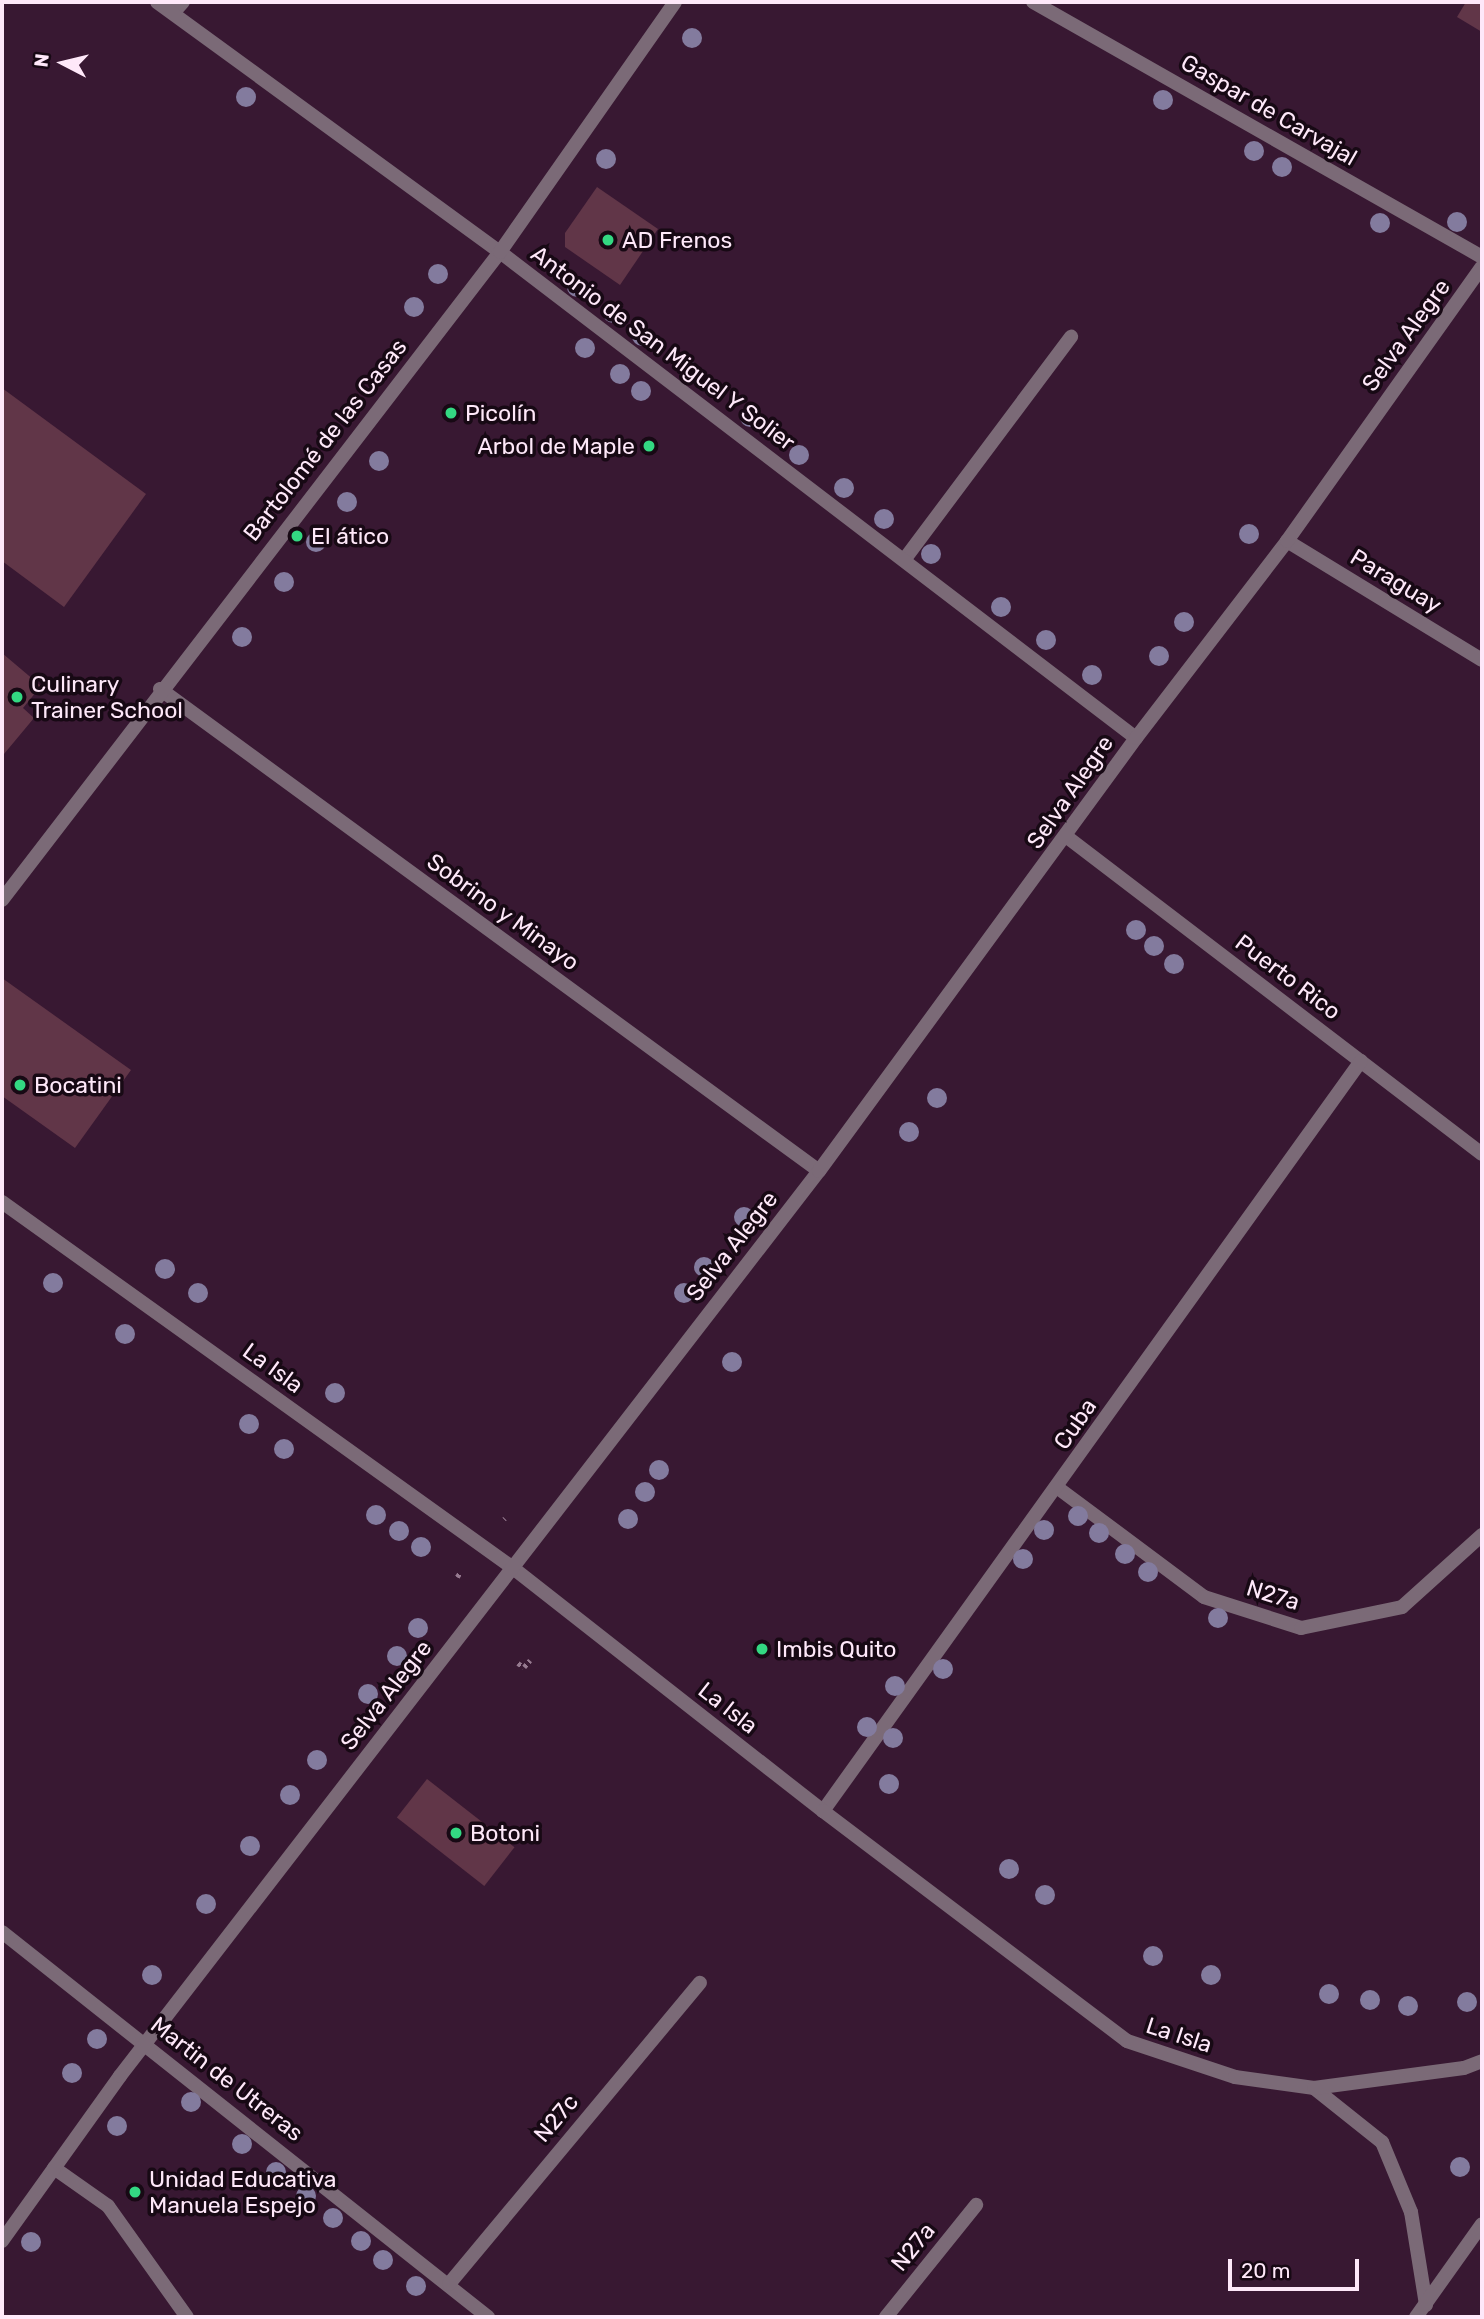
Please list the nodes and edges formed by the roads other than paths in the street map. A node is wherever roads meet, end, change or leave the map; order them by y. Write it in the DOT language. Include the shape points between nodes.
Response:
graph roads {
  1 [pos="158,2"];
  2 [pos="676,2"];
  3 [pos="1033,2"];
  4 [pos="178,7"];
  5 [pos="500,252"];
  6 [pos="1482,257"];
  7 [pos="1482,267"];
  8 [pos="1071,337"];
  9 [pos="1287,541"];
  10 [pos="904,560"];
  11 [pos="1482,660"];
  12 [pos="160,689"];
  13 [pos="1136,738"];
  14 [pos="1066,837"];
  15 [pos="2,900"];
  16 [pos="1361,1061"];
  17 [pos="1482,1154"];
  18 [pos="819,1171"];
  19 [pos="2,1202"];
  20 [pos="1058,1488"];
  21 [pos="1482,1535"];
  22 [pos="513,1568"];
  23 [pos="823,1811"];
  24 [pos="2,1932"];
  25 [pos="700,1983"];
  26 [pos="145,2044"];
  27 [pos="1482,2061"];
  28 [pos="1314,2088"];
  29 [pos="54,2168"];
  30 [pos="976,2205"];
  31 [pos="1482,2224"];
  32 [pos="2,2241"];
  33 [pos="449,2284"];
  34 [pos="1426,2305"];
  35 [pos="187,2317"];
  36 [pos="488,2317"];
  37 [pos="886,2317"];
  38 [pos="1416,2317"];
  1 -- 4 [label="street, Antonio de San Miguel Y Solier"];
  2 -- 5 [label="street, Bartolomé de las Casas"];
  3 -- 6 [label="street, Gaspar de Carvajal"];
  4 -- 5 [label="street, Antonio de San Miguel Y Solier"];
  5 -- 10 [label="street, Antonio de San Miguel Y Solier"];
  5 -- 12 [label="street, Bartolomé de las Casas"];
  7 -- 9 [label="street, Selva Alegre"];
  8 -- 10 [label="street"];
  9 -- 11 [label="street, Paraguay"];
  9 -- 13 [label="street, Selva Alegre"];
  10 -- 13 [label="street, Antonio de San Miguel Y Solier"];
  12 -- 15 [label="street, Bartolomé de las Casas"];
  12 -- 18 [label="street, Sobrino y Minayo"];
  13 -- 14 [label="street, Selva Alegre"];
  14 -- 16 [label="street, Puerto Rico"];
  14 -- 18 [label="street, Selva Alegre"];
  16 -- 17 [label="street, Puerto Rico"];
  16 -- 20 [label="street, Cuba"];
  18 -- 22 [label="street, Selva Alegre"];
  19 -- 22 [label="street, La Isla"];
  20 -- 21 [label="street, N27a" via="1204,1597 1301,1628 1402,1606"];
  20 -- 23 [label="street, Cuba"];
  22 -- 23 [label="street, La Isla"];
  22 -- 26 [label="street, Selva Alegre"];
  23 -- 28 [label="street, La Isla" via="1127,2041 1236,2077"];
  24 -- 26 [label="street, Martin de Utreras"];
  25 -- 33 [label="street, N27c"];
  26 -- 29 [label="street, Selva Alegre"];
  26 -- 33 [label="street, Martin de Utreras"];
  27 -- 28 [label="street, La Isla" via="1464,2068"];
  28 -- 34 [label="street" via="1382,2142 1411,2212"];
  29 -- 32 [label="street, Selva Alegre"];
  29 -- 35 [label="street" via="108,2206"];
  30 -- 37 [label="street, N27a"];
  31 -- 34 [label="street"];
  33 -- 36 [label="street, Martin de Utreras"];
  34 -- 38 [label="street"];
}
